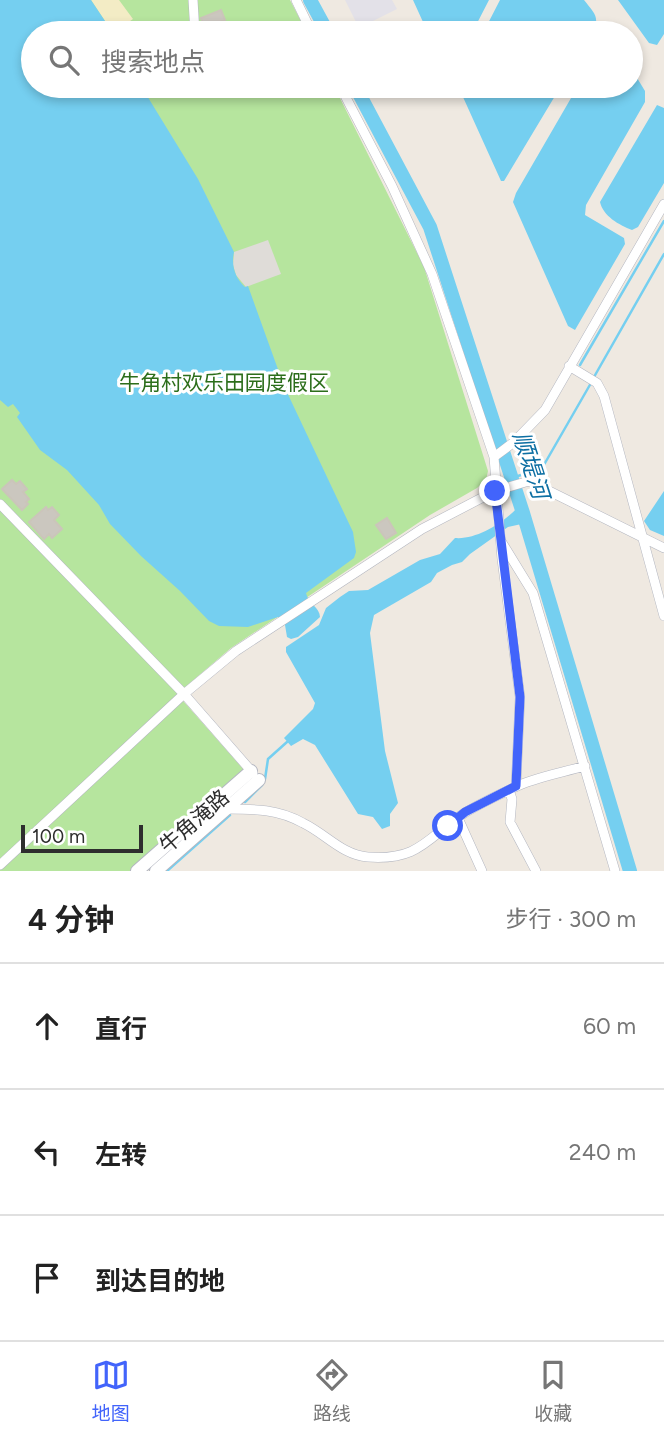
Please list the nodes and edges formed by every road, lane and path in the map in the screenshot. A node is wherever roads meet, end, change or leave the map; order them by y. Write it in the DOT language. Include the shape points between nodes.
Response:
graph roads {
  1 [pos="192,0"];
  2 [pos="296,0"];
  3 [pos="194,21"];
  4 [pos="306,21"];
  5 [pos="346,98"];
  6 [pos="664,204"];
  7 [pos="569,366"];
  8 [pos="494,457"];
  9 [pos="499,490"];
  10 [pos="0,504"];
  11 [pos="642,537"];
  12 [pos="500,540"];
  13 [pos="664,548"];
  14 [pos="664,616"];
  15 [pos="184,694"];
  16 [pos="585,766"];
  17 [pos="255,775"];
  18 [pos="513,788"];
  19 [pos="211,806"];
  20 [pos="227,809"];
  21 [pos="458,818"];
  22 [pos="0,865"];
  23 [pos="137,871"];
  24 [pos="156,871"];
  25 [pos="482,871"];
  26 [pos="536,871"];
  27 [pos="615,871"];
  1 -- 3 [label="street"];
  2 -- 4 [label="street"];
  5 -- 8 [label="street" via="432,274"];
  6 -- 7 [label="street"];
  7 -- 8 [label="street" via="545,410"];
  7 -- 11 [label="street" via="593,381 604,396"];
  8 -- 9 [label="street"];
  9 -- 11 [label="street" via="528,481"];
  9 -- 12 [label="street"];
  9 -- 15 [label="street" via="422,529 236,652"];
  10 -- 15 [label="street"];
  11 -- 13 [label="street"];
  11 -- 14 [label="street"];
  12 -- 16 [label="street" via="533,593"];
  12 -- 18 [label="street" via="520,697"];
  15 -- 17 [label="street"];
  15 -- 22 [label="street"];
  16 -- 18 [label="street"];
  16 -- 27 [label="street"];
  17 -- 19 [label="street, 牛角淹路"];
  17 -- 20 [label="street, 牛角淹路"];
  18 -- 21 [label="street"];
  18 -- 26 [label="street" via="510,822"];
  19 -- 20 [label="street"];
  19 -- 23 [label="street, 牛角淹路"];
  20 -- 21 [label="street" via="274,810 302,822 345,851 365,857 405,855"];
  20 -- 24 [label="street, 牛角淹路"];
  21 -- 25 [label="street"];
}
